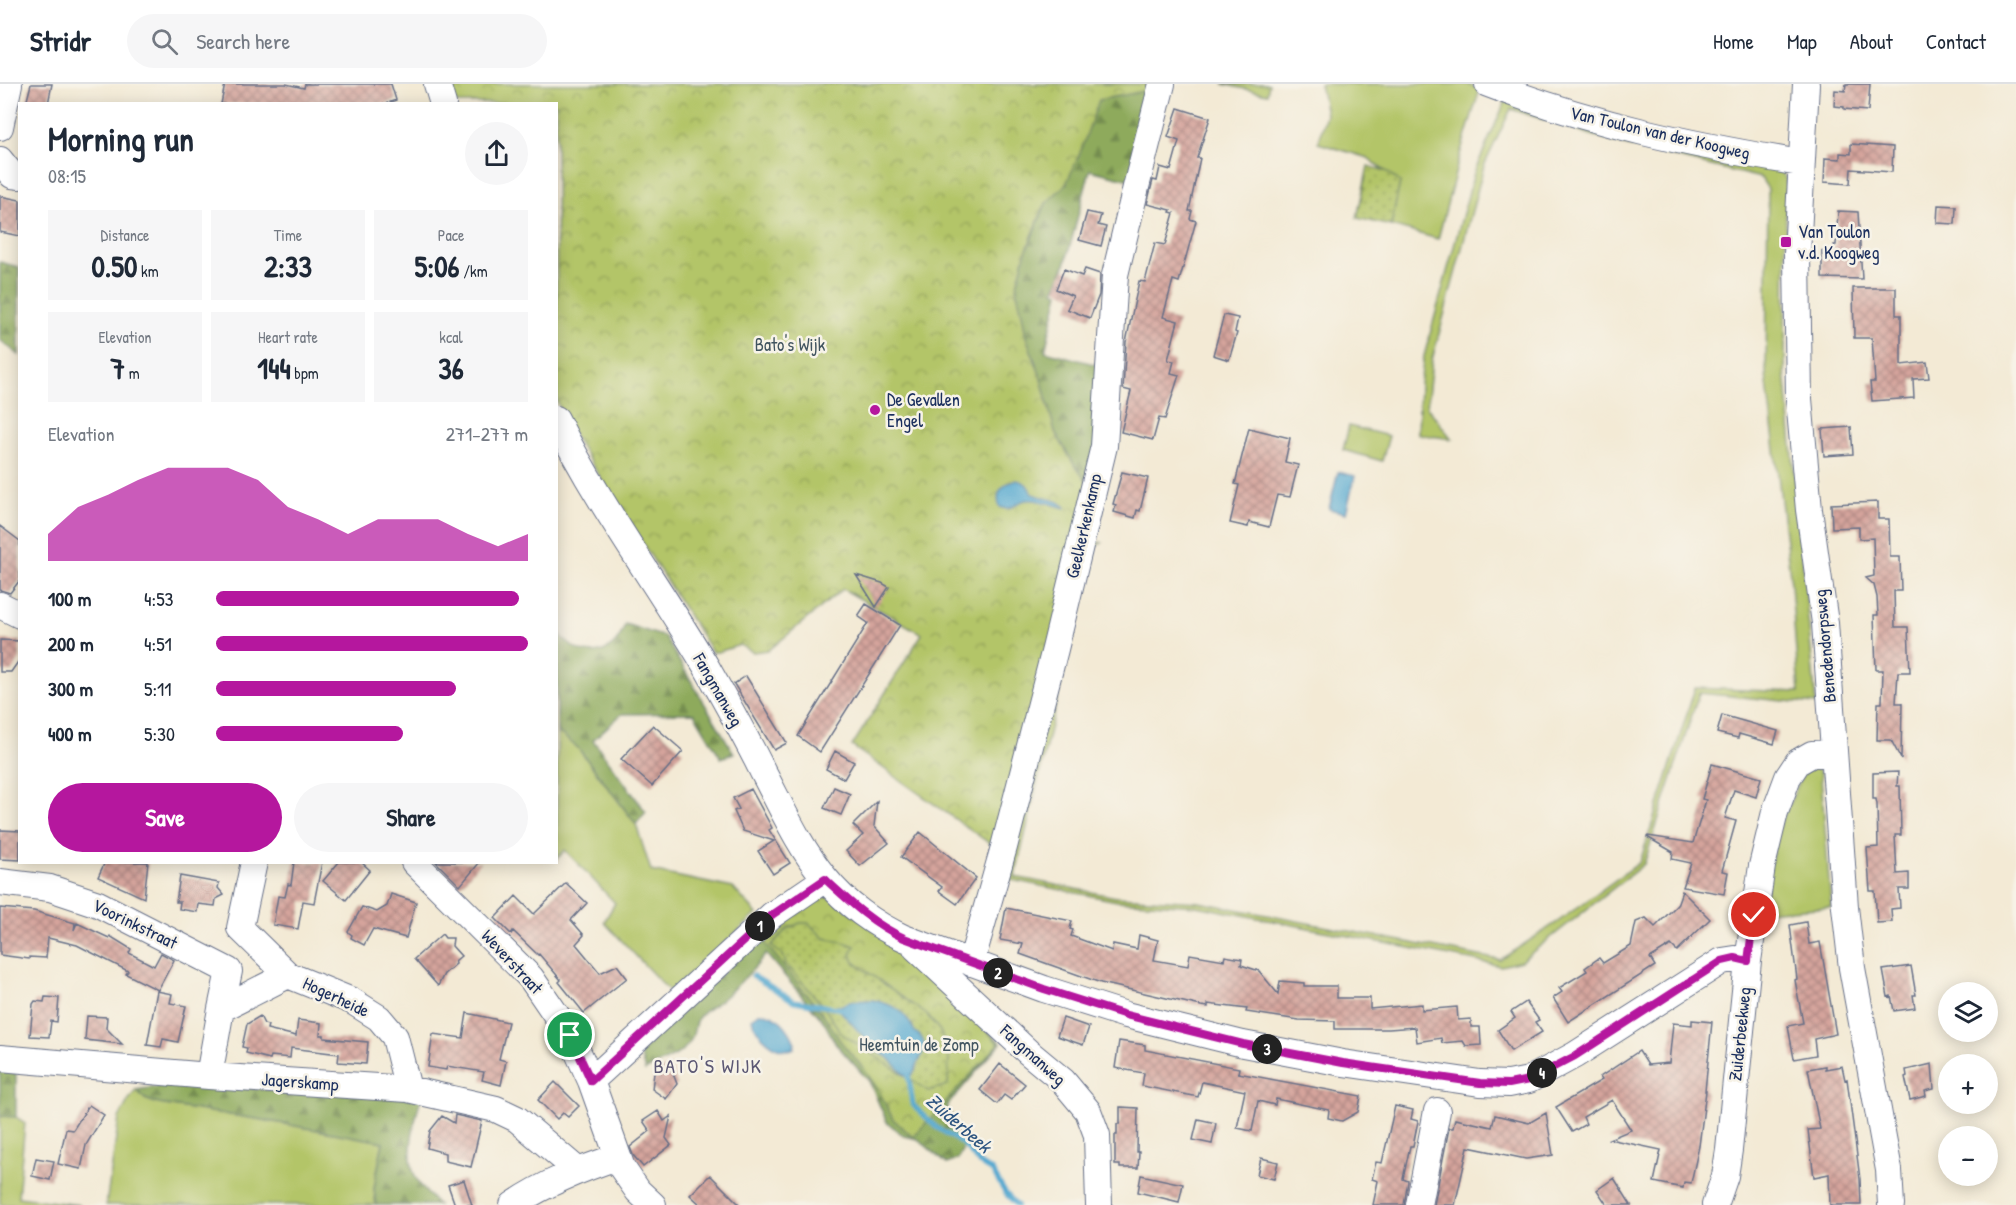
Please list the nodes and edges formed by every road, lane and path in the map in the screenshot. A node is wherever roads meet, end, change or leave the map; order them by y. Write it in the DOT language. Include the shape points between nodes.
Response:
graph roads {
  1 [pos="9,84"];
  2 [pos="437,84"];
  3 [pos="1162,84"];
  4 [pos="1488,84"];
  5 [pos="1806,84"];
  6 [pos="1535,93"];
  7 [pos="442,102"];
  8 [pos="0,128"];
  9 [pos="0,160"];
  10 [pos="1800,163"];
  11 [pos="18,176"];
  12 [pos="558,422"];
  13 [pos="0,605"];
  14 [pos="18,614"];
  15 [pos="1834,753"];
  16 [pos="254,864"];
  17 [pos="416,864"];
  18 [pos="825,879"];
  19 [pos="0,882"];
  20 [pos="240,928"];
  21 [pos="904,938"];
  22 [pos="1748,961"];
  23 [pos="971,963"];
  24 [pos="229,971"];
  25 [pos="288,975"];
  26 [pos="221,1009"];
  27 [pos="0,1058"];
  28 [pos="209,1076"];
  29 [pos="591,1081"];
  30 [pos="408,1089"];
  31 [pos="1437,1111"];
  32 [pos="617,1157"];
  33 [pos="577,1170"];
  34 [pos="513,1205"];
  35 [pos="653,1205"];
  36 [pos="1099,1205"];
  37 [pos="1419,1205"];
  38 [pos="1715,1205"];
  39 [pos="1891,1205"];
  1 -- 8 [label="street"];
  2 -- 7 [label="street"];
  3 -- 23 [label="street, Geelkerkenkamp" via="1116,269 1104,446 1007,836"];
  4 -- 6 [label="street, Van Toulon van der Koogweg"];
  5 -- 10 [label="street, Benedendorpsweg"];
  6 -- 10 [label="street, Van Toulon van der Koogweg" via="1611,125"];
  9 -- 11 [label="street" via="12,175"];
  10 -- 15 [label="street, Benedendorpsweg" via="1799,399 1825,623"];
  12 -- 18 [label="street, Fangmanweg" via="706,668 793,830"];
  13 -- 14 [label="street"];
  15 -- 22 [label="street, Zuiderbeekweg" via="1812,754 1798,762 1788,777 1762,866"];
  15 -- 39 [label="street, Benedendorpsweg" via="1852,968 1890,1170"];
  16 -- 20 [label="street"];
  17 -- 29 [label="street, Weverstraat" via="531,978 570,1035"];
  18 -- 21 [label="street, Fangmanweg" via="886,930"];
  18 -- 29 [label="street" via="772,915"];
  19 -- 24 [label="street, Voorinkstraat" via="50,888 98,904"];
  20 -- 24 [label="street"];
  20 -- 25 [label="street, Hogerheide"];
  21 -- 23 [label="street, Fangmanweg"];
  21 -- 36 [label="street, Fangmanweg" via="1063,1081 1088,1111 1097,1135"];
  22 -- 23 [label="street, Fangmanweg" via="1722,961 1575,1056 1529,1080 1509,1084 1343,1063 1243,1044 1126,1015"];
  22 -- 38 [label="street, Zuiderbeekweg" via="1729,1150"];
  24 -- 26 [label="street"];
  25 -- 26 [label="street, Hogerheide"];
  25 -- 30 [label="street, Hogerheide" via="352,1001 379,1018 395,1037"];
  26 -- 28 [label="street"];
  27 -- 28 [label="street, Jagerskamp"];
  28 -- 30 [label="street, Jagerskamp"];
  29 -- 32 [label="street, Weverstraat"];
  30 -- 33 [label="street, Jagerskamp" via="496,1108 517,1119"];
  31 -- 37 [label="street"];
  32 -- 33 [label="street"];
  32 -- 35 [label="street, Weverstraat" via="628,1179"];
  33 -- 34 [label="street"];
}
